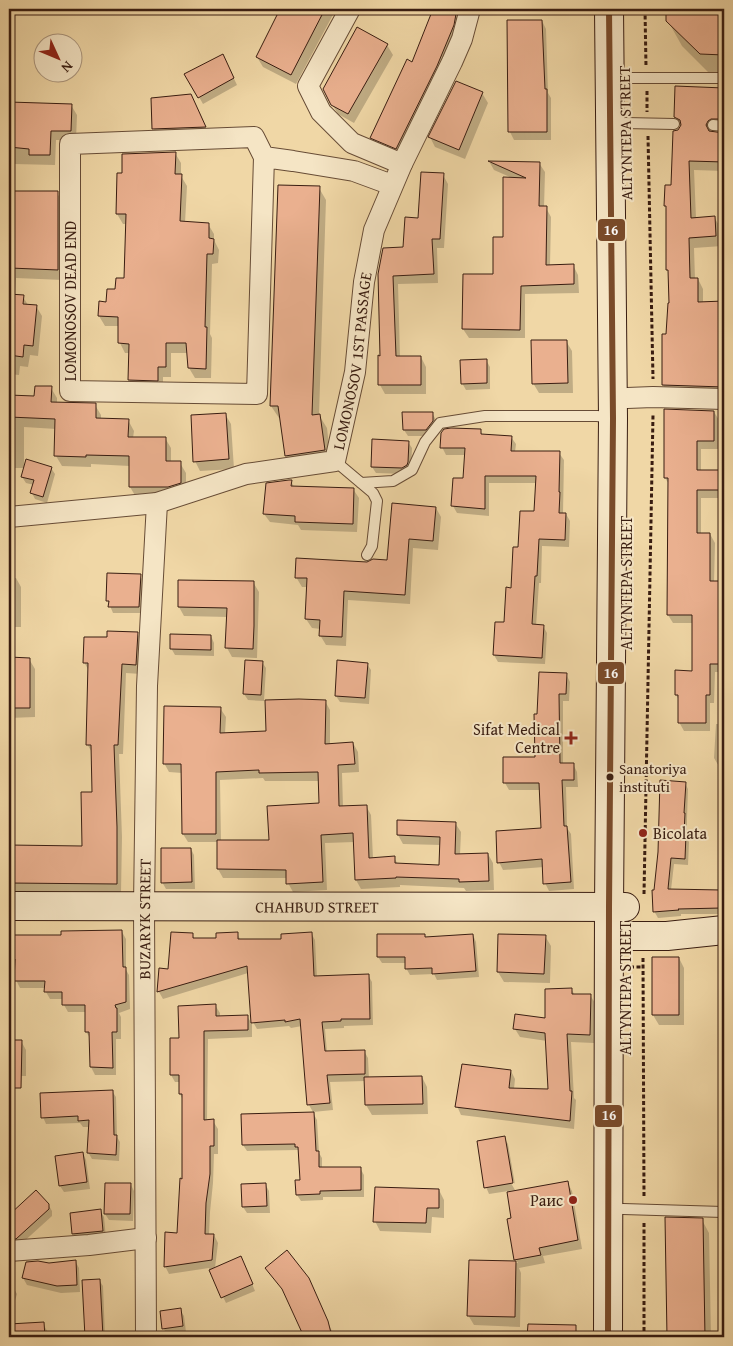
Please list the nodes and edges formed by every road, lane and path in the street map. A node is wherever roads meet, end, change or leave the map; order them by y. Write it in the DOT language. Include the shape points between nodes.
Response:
graph roads {
  1 [pos="350,9"];
  2 [pos="470,9"];
  3 [pos="609,9"];
  4 [pos="624,9"];
  5 [pos="645,9"];
  6 [pos="639,78"];
  7 [pos="724,78"];
  8 [pos="640,123"];
  9 [pos="674,124"];
  10 [pos="713,125"];
  11 [pos="724,126"];
  12 [pos="264,157"];
  13 [pos="402,164"];
  14 [pos="392,186"];
  15 [pos="724,399"];
  16 [pos="626,403"];
  17 [pos="335,462"];
  18 [pos="361,482"];
  19 [pos="157,503"];
  20 [pos="9,517"];
  21 [pos="367,555"];
  22 [pos="626,903"];
  23 [pos="9,906"];
  24 [pos="144,906"];
  25 [pos="724,930"];
  26 [pos="626,936"];
  27 [pos="637,1210"];
  28 [pos="724,1217"];
  29 [pos="146,1238"];
  30 [pos="9,1251"];
  31 [pos="146,1337"];
  32 [pos="608,1337"];
  33 [pos="622,1337"];
  34 [pos="644,1337"];
  1 -- 13 [label="street" via="308,86 321,112 352,143"];
  2 -- 13 [label="street, LOMONOSOV 1ST PASSAGE" via="452,62"];
  3 -- 16 [label="main road, ALTYNTEPA STREET"];
  4 -- 6 [label="main road, ALTYNTEPA STREET"];
  5 -- 6 [label="path"];
  6 -- 7 [label="lane"];
  6 -- 8 [label="main road, ALTYNTEPA STREET"];
  6 -- 8 [label="path"];
  8 -- 9 [label="lane"];
  8 -- 16 [label="main road, ALTYNTEPA STREET"];
  8 -- 16 [label="path"];
  10 -- 11 [label="lane"];
  12 -- 12 [label="street, LOMONOSOV DEAD END" via="257,394 70,391 70,144 254,137"];
  12 -- 14 [label="street" via="354,171"];
  13 -- 14 [label="street, LOMONOSOV 1ST PASSAGE"];
  14 -- 17 [label="street, LOMONOSOV 1ST PASSAGE" via="374,230 364,282 355,372"];
  15 -- 16 [label="street"];
  16 -- 18 [label="lane" via="596,416 485,416 440,423 425,442 412,470 393,480"];
  16 -- 22 [label="main road, ALTYNTEPA STREET"];
  16 -- 22 [label="path"];
  17 -- 18 [label="lane"];
  17 -- 19 [label="street, LOMONOSOV 1ST PASSAGE" via="246,474"];
  18 -- 21 [label="lane" via="377,501 372,546"];
  19 -- 20 [label="street, LOMONOSOV 1ST PASSAGE"];
  19 -- 24 [label="street, BUZARYK STREET" via="147,686"];
  22 -- 24 [label="main road, CHAHBUD STREET"];
  22 -- 26 [label="main road, ALTYNTEPA STREET"];
  23 -- 24 [label="main road, CHAHBUD STREET"];
  24 -- 29 [label="street, BUZARYK STREET"];
  25 -- 26 [label="main road" via="667,936"];
  26 -- 27 [label="main road, ALTYNTEPA STREET"];
  26 -- 27 [label="path"];
  26 -- 32 [label="main road, ALTYNTEPA STREET"];
  27 -- 28 [label="lane" via="722,1212"];
  27 -- 33 [label="main road, ALTYNTEPA STREET"];
  27 -- 34 [label="path"];
  29 -- 30 [label="street"];
  29 -- 31 [label="street, BUZARYK STREET"];
}
